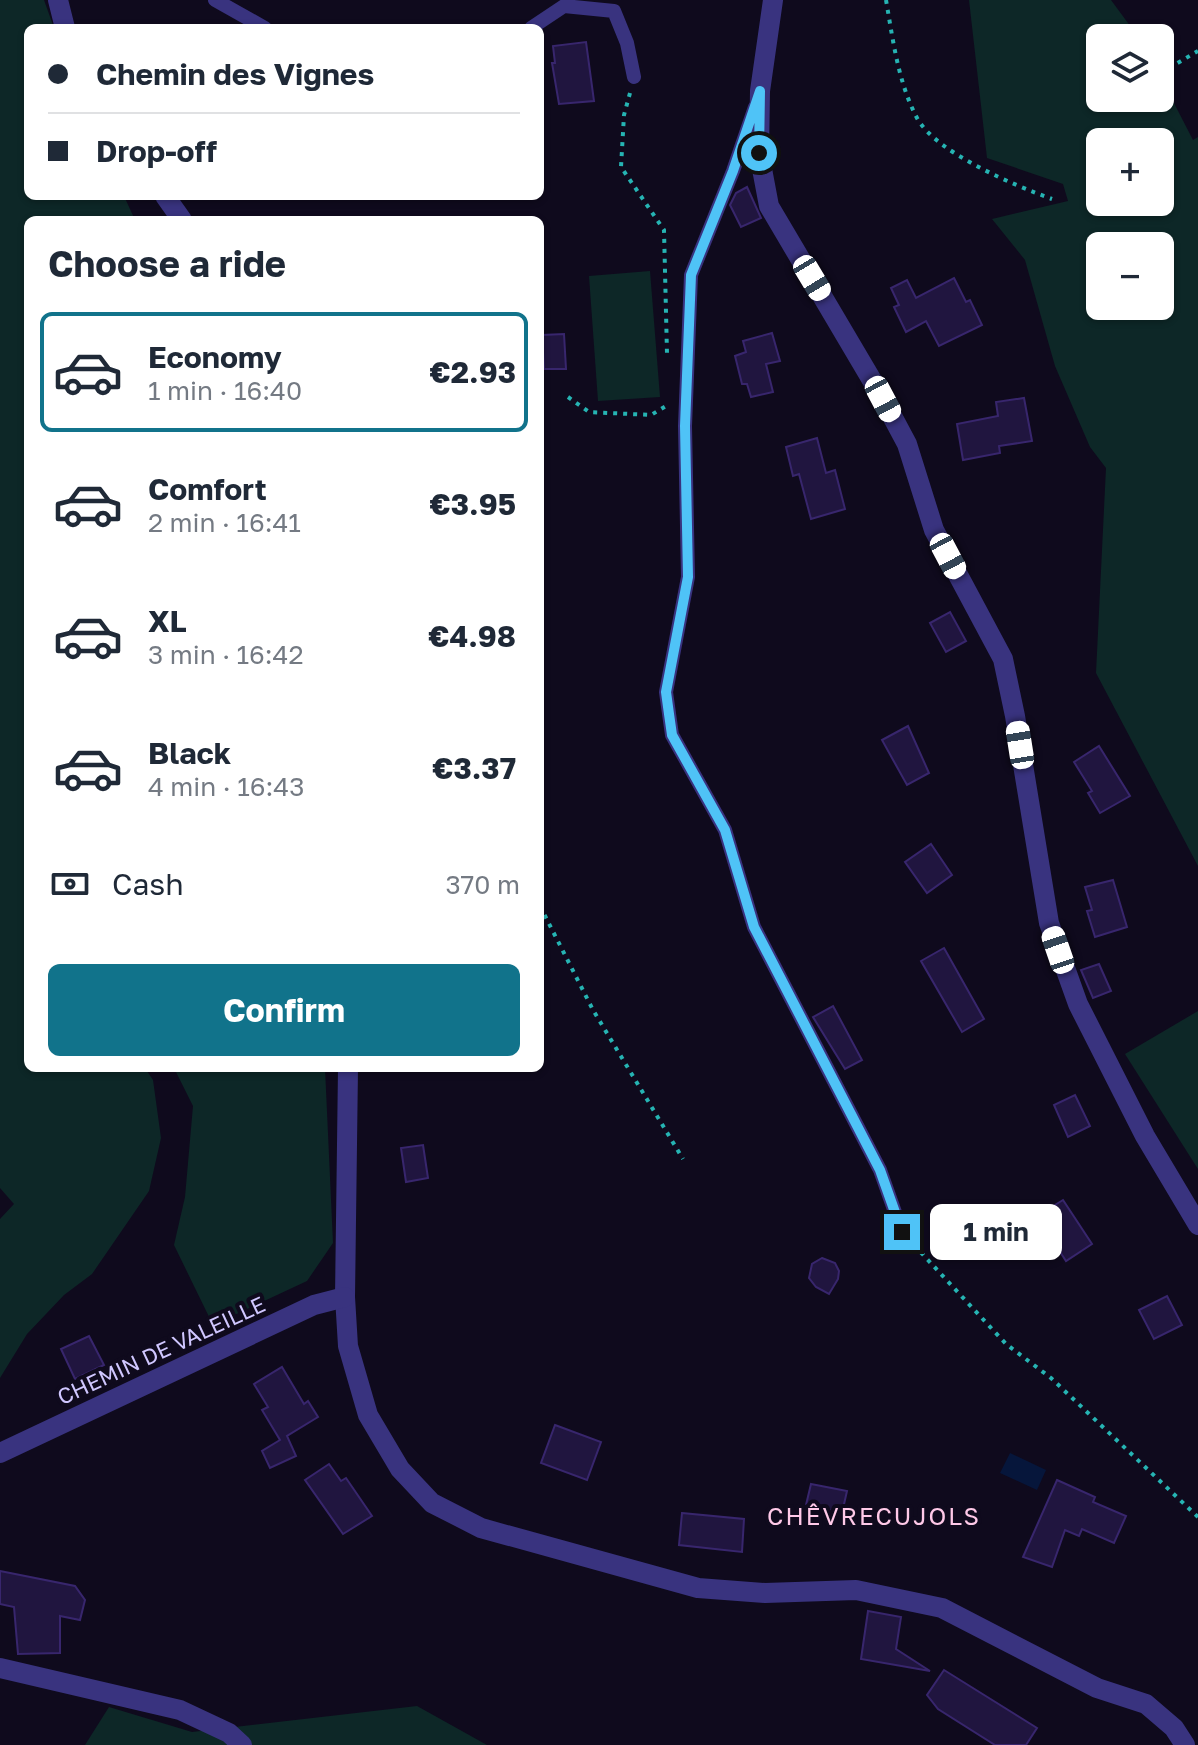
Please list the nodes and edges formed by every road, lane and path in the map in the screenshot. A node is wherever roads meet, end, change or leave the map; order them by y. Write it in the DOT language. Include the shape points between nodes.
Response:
graph roads {
  1 [pos="58,0"];
  2 [pos="215,0"];
  3 [pos="773,0"];
  4 [pos="886,0"];
  5 [pos="64,24"];
  6 [pos="258,24"];
  7 [pos="537,24"];
  8 [pos="1198,51"];
  9 [pos="1174,65"];
  10 [pos="634,77"];
  11 [pos="760,91"];
  12 [pos="1052,199"];
  13 [pos="667,357"];
  14 [pos="568,397"];
  15 [pos="669,405"];
  16 [pos="544,914"];
  17 [pos="348,1072"];
  18 [pos="683,1159"];
  19 [pos="1198,1225"];
  20 [pos="902,1232"];
  21 [pos="345,1297"];
  22 [pos="0,1453"];
  23 [pos="1198,1517"];
  24 [pos="0,1668"];
  25 [pos="242,1745"];
  26 [pos="1185,1745"];
  1 -- 5 [label="street"];
  2 -- 6 [label="lane"];
  3 -- 11 [label="street"];
  4 -- 12 [label="path" via="898,68 918,121 947,148 1002,181"];
  7 -- 10 [label="lane" via="564,6 614,11"];
  8 -- 9 [label="path"];
  10 -- 13 [label="path" via="624,115 621,167 664,230"];
  11 -- 19 [label="street" via="759,153 769,206 907,444 934,530 1003,659 1049,923 1078,1004 1145,1136"];
  11 -- 20 [label="lane" via="691,275 685,426 688,577 666,692 672,735 725,830 754,927 880,1170"];
  14 -- 15 [label="path" via="589,412 651,415"];
  16 -- 18 [label="path" via="593,1010"];
  17 -- 21 [label="street"];
  20 -- 23 [label="path" via="1006,1344 1051,1378"];
  21 -- 22 [label="street, CHEMIN DE VALEILLE" via="314,1305"];
  21 -- 26 [label="street" via="348,1346 368,1415 400,1469 432,1503 481,1528 698,1588 765,1593 856,1590 942,1608 1097,1688 1146,1704"];
  24 -- 25 [label="street" via="180,1710 229,1733"];
}
